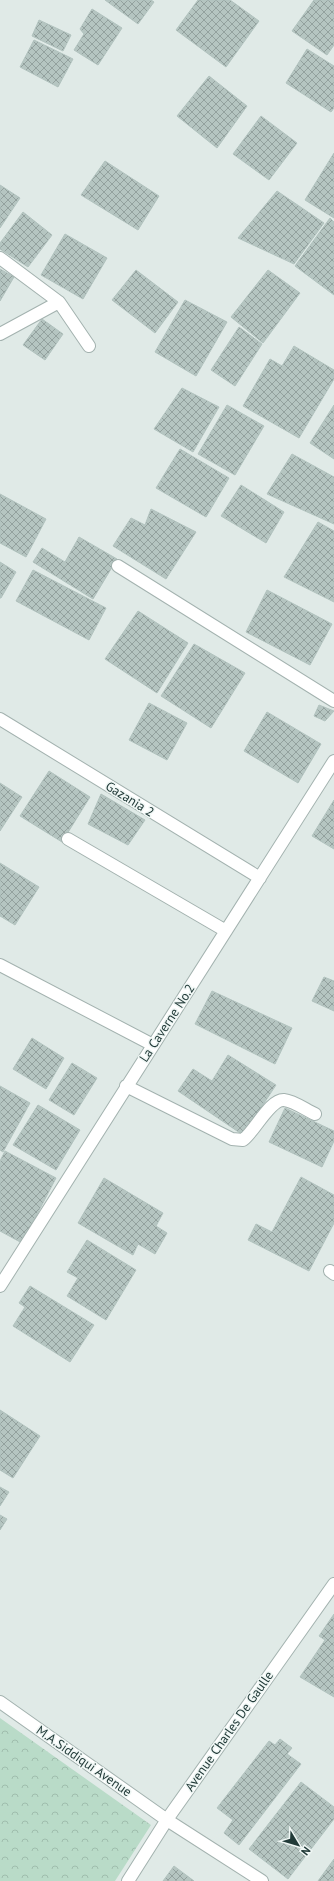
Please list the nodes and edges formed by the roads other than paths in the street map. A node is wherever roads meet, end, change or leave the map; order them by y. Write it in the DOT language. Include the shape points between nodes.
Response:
graph roads {
  1 [pos="0,258"];
  2 [pos="59,302"];
  3 [pos="0,334"];
  4 [pos="89,346"];
  5 [pos="118,566"];
  6 [pos="334,701"];
  7 [pos="0,719"];
  8 [pos="334,761"];
  9 [pos="68,839"];
  10 [pos="260,878"];
  11 [pos="226,931"];
  12 [pos="0,966"];
  13 [pos="153,1045"];
  14 [pos="126,1086"];
  15 [pos="315,1114"];
  16 [pos="0,1286"];
  17 [pos="334,1584"];
  18 [pos="0,1702"];
  19 [pos="167,1820"];
  20 [pos="128,1881"];
  21 [pos="262,1881"];
  1 -- 2 [label="street"];
  2 -- 3 [label="street"];
  2 -- 4 [label="street"];
  5 -- 6 [label="street"];
  7 -- 10 [label="street, Gazania 2"];
  8 -- 10 [label="street, La Caverne No.2"];
  9 -- 11 [label="street"];
  10 -- 11 [label="street, La Caverne No.2"];
  11 -- 13 [label="street, La Caverne No.2"];
  12 -- 13 [label="street"];
  13 -- 14 [label="street, La Caverne No.2"];
  14 -- 15 [label="street" via="232,1139 243,1140 251,1134 278,1100 285,1100"];
  14 -- 16 [label="street, La Caverne No.2"];
  17 -- 19 [label="street, Avenue Charles De Gaulle"];
  18 -- 19 [label="street, M.A.Siddiqui Avenue"];
  19 -- 20 [label="street, Avenue Charles De Gaulle"];
  19 -- 21 [label="street, M.A.Siddiqui Avenue"];
}
